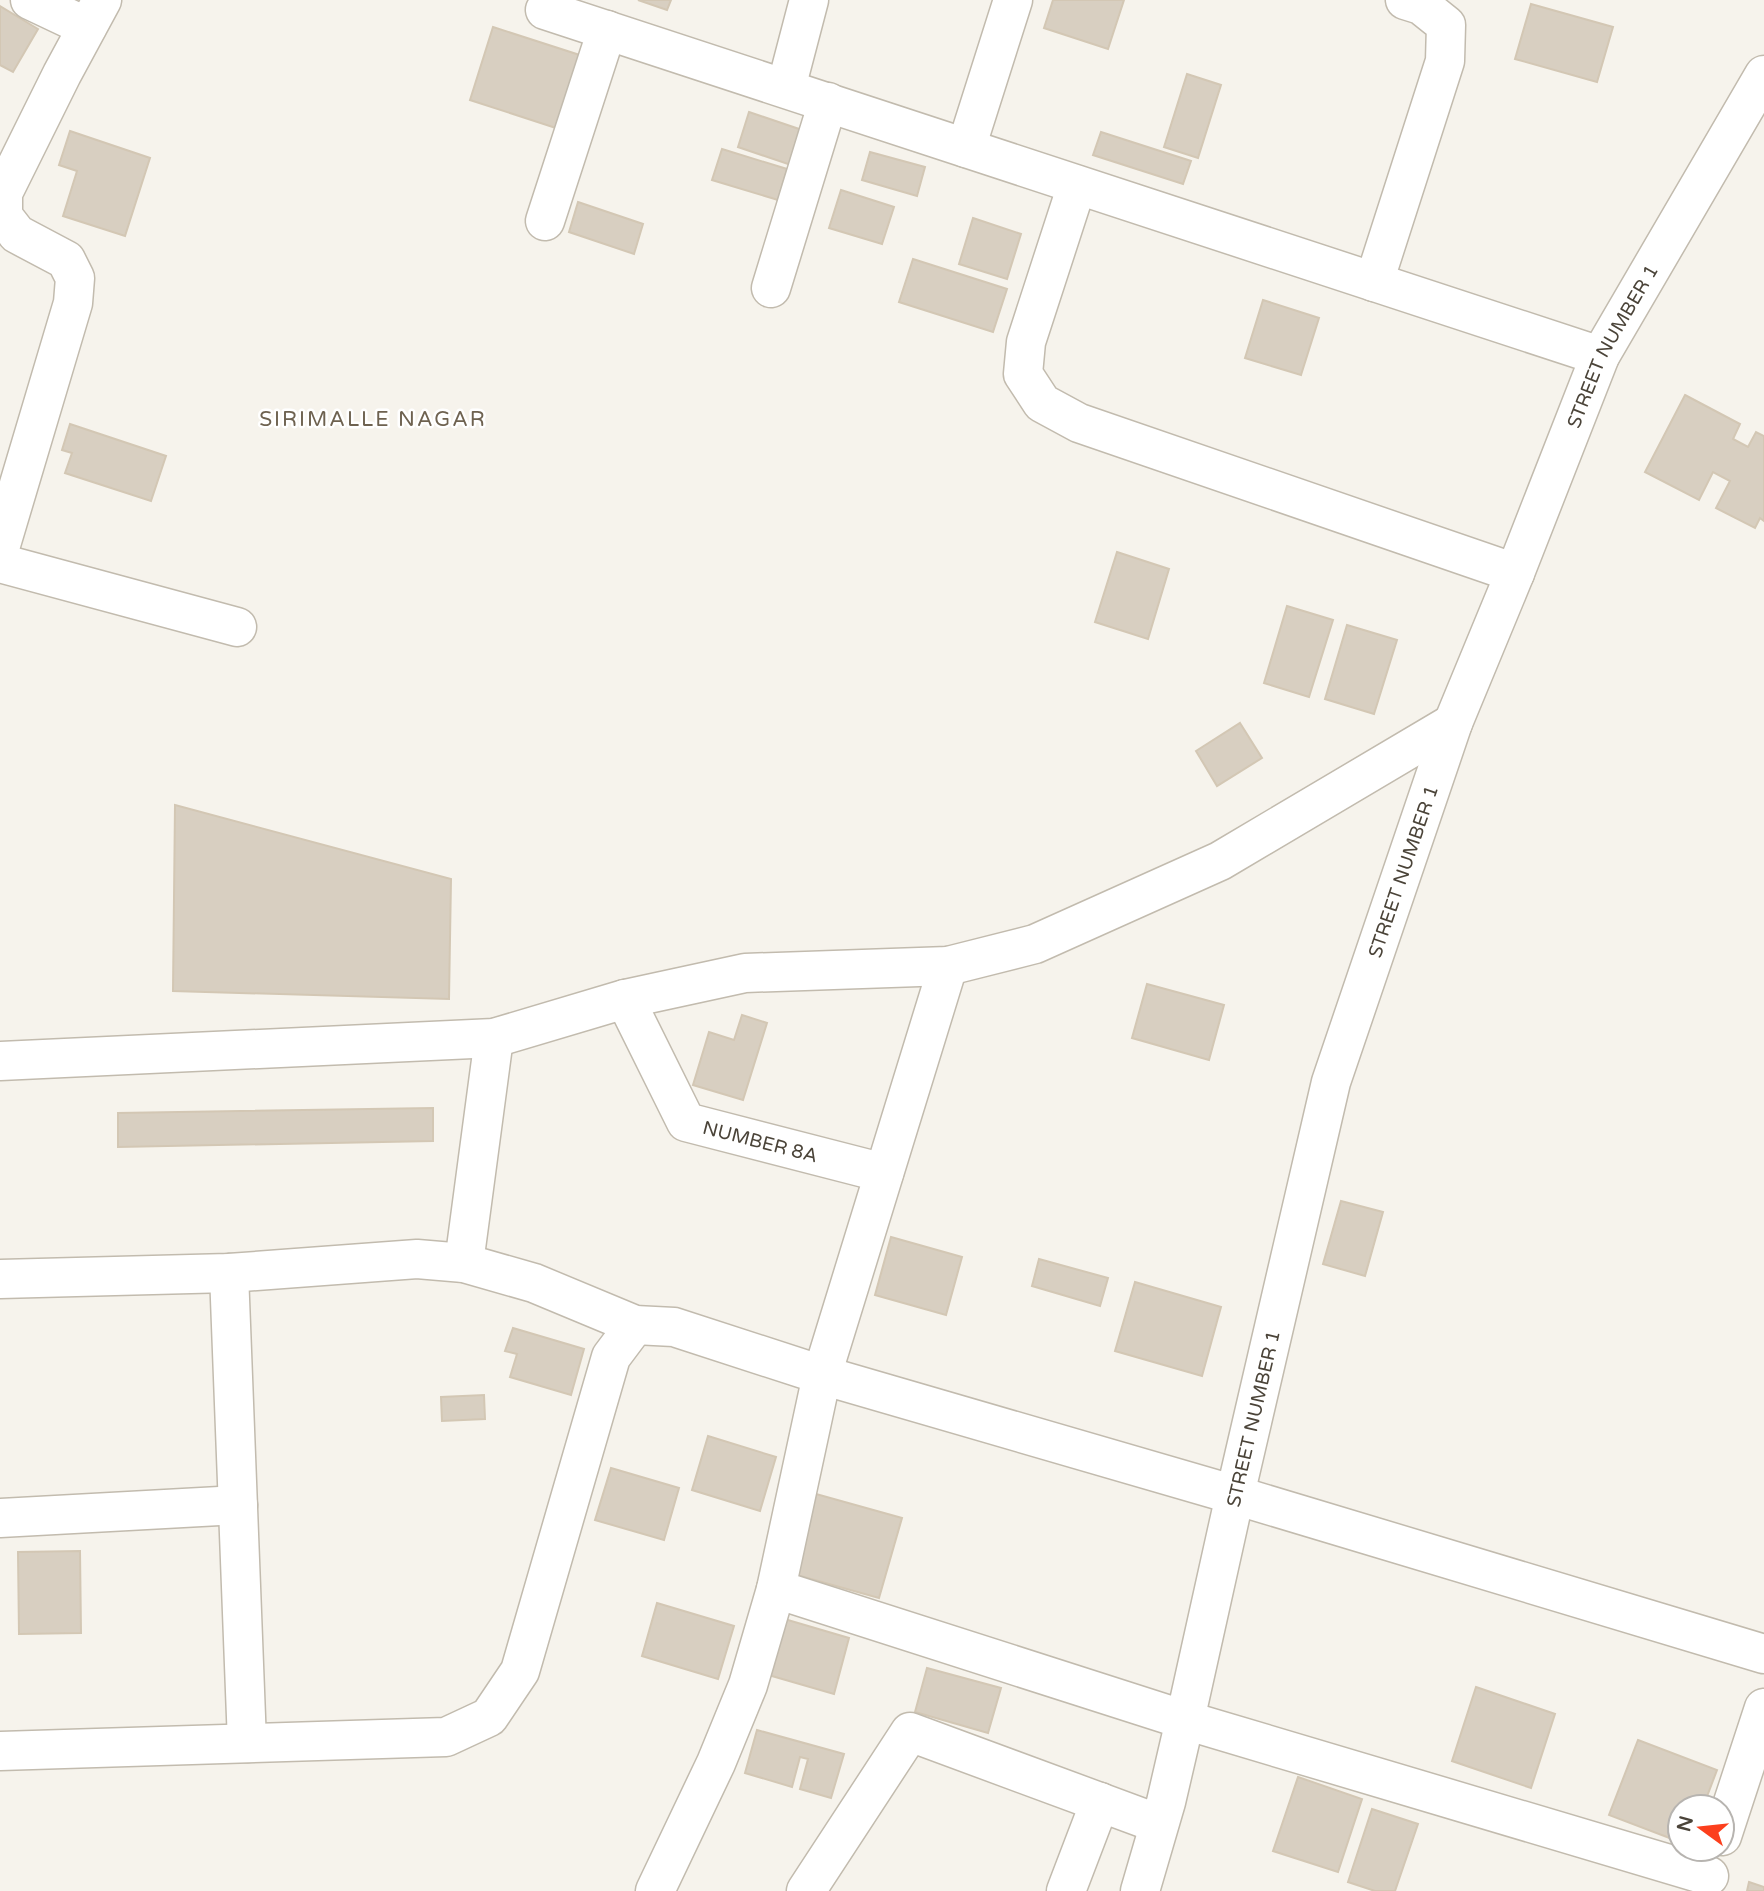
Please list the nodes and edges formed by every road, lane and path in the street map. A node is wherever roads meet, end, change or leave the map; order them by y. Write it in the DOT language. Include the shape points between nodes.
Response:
graph roads {
  1 [pos="30,0"];
  2 [pos="809,0"];
  3 [pos="1013,0"];
  4 [pos="1405,0"];
  5 [pos="545,10"];
  6 [pos="94,14"];
  7 [pos="607,30"];
  8 [pos="1764,75"];
  9 [pos="786,88"];
  10 [pos="828,102"];
  11 [pos="965,148"];
  12 [pos="1077,185"];
  13 [pos="545,221"];
  14 [pos="1374,282"];
  15 [pos="771,288"];
  16 [pos="1600,356"];
  17 [pos="0,548"];
  18 [pos="0,563"];
  19 [pos="1514,573"];
  20 [pos="237,627"];
  21 [pos="1453,723"];
  22 [pos="948,966"];
  23 [pos="625,999"];
  24 [pos="494,1038"];
  25 [pos="0,1061"];
  26 [pos="884,1172"];
  27 [pos="464,1263"];
  28 [pos="229,1273"];
  29 [pos="0,1279"];
  30 [pos="635,1325"];
  31 [pos="822,1375"];
  32 [pos="1235,1495"];
  33 [pos="238,1504"];
  34 [pos="0,1518"];
  35 [pos="776,1589"];
  36 [pos="1764,1654"];
  37 [pos="1764,1708"];
  38 [pos="1185,1720"];
  39 [pos="247,1743"];
  40 [pos="0,1751"];
  41 [pos="1736,1793"];
  42 [pos="1100,1802"];
  43 [pos="1159,1824"];
  44 [pos="1710,1872"];
  45 [pos="655,1891"];
  46 [pos="806,1891"];
  47 [pos="1066,1891"];
  48 [pos="1140,1891"];
  1 -- 6 [label="street"];
  2 -- 9 [label="street"];
  3 -- 11 [label="street"];
  4 -- 14 [label="street" via="1421,5 1446,25 1445,61"];
  5 -- 7 [label="street"];
  6 -- 17 [label="street" via="3,193 4,216 17,234 66,260 75,278 73,303"];
  7 -- 9 [label="street"];
  7 -- 13 [label="street"];
  8 -- 16 [label="street, STREET NUMBER 1"];
  9 -- 10 [label="street"];
  10 -- 11 [label="street"];
  10 -- 15 [label="street"];
  11 -- 12 [label="street"];
  12 -- 14 [label="street"];
  12 -- 19 [label="street" via="1026,342 1023,374 1042,403 1079,423"];
  14 -- 16 [label="street"];
  16 -- 19 [label="street, STREET NUMBER 1"];
  18 -- 20 [label="street"];
  19 -- 21 [label="street, STREET NUMBER 1"];
  21 -- 22 [label="street" via="1220,861 1035,944"];
  21 -- 32 [label="street, STREET NUMBER 1" via="1331,1082"];
  22 -- 23 [label="street" via="745,973"];
  22 -- 26 [label="street"];
  23 -- 24 [label="street"];
  23 -- 26 [label="street, NUMBER 8A" via="686,1122"];
  24 -- 25 [label="street"];
  24 -- 27 [label="street"];
  26 -- 31 [label="street"];
  27 -- 28 [label="street" via="417,1259"];
  27 -- 30 [label="street" via="534,1283"];
  28 -- 29 [label="street"];
  28 -- 33 [label="street"];
  30 -- 31 [label="street" via="674,1327"];
  30 -- 39 [label="street" via="611,1357 520,1671 489,1717 446,1737"];
  31 -- 32 [label="street"];
  31 -- 35 [label="street"];
  32 -- 36 [label="street"];
  32 -- 38 [label="street, STREET NUMBER 1"];
  33 -- 34 [label="street"];
  33 -- 39 [label="street"];
  35 -- 38 [label="street"];
  35 -- 45 [label="street" via="748,1685"];
  37 -- 41 [label="street"];
  38 -- 43 [label="street, STREET NUMBER 1"];
  38 -- 44 [label="street"];
  39 -- 40 [label="street"];
  42 -- 43 [label="street"];
  42 -- 46 [label="street" via="910,1732"];
  42 -- 47 [label="street"];
  43 -- 48 [label="street, STREET NUMBER 1"];
}
